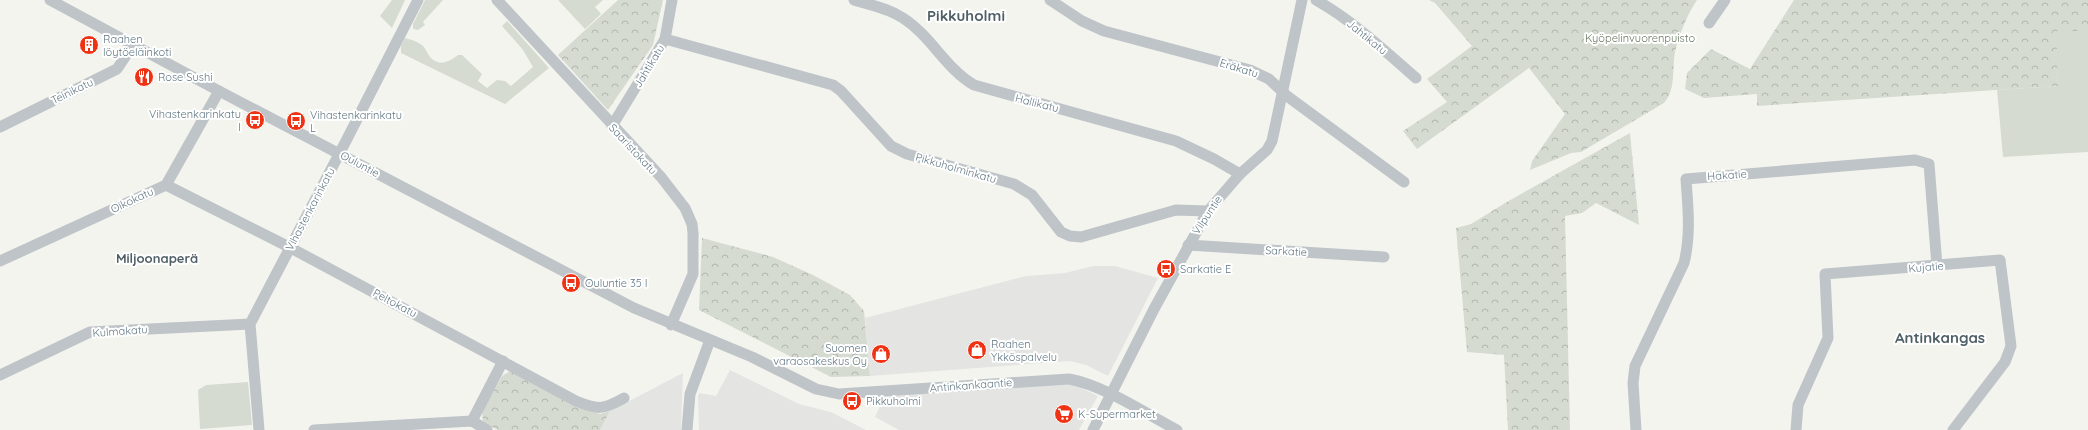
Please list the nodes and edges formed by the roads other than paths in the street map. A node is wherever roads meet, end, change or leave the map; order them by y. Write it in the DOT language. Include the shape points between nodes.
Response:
graph roads {
  1 [pos="50,0"];
  2 [pos="418,0"];
  3 [pos="497,0"];
  4 [pos="672,0"];
  5 [pos="854,0"];
  6 [pos="1050,0"];
  7 [pos="1302,0"];
  8 [pos="1316,0"];
  9 [pos="1725,0"];
  10 [pos="1709,23"];
  11 [pos="666,38"];
  12 [pos="133,45"];
  13 [pos="1416,78"];
  14 [pos="219,91"];
  15 [pos="1282,91"];
  16 [pos="612,126"];
  17 [pos="0,127"];
  18 [pos="340,153"];
  19 [pos="1240,174"];
  20 [pos="1404,182"];
  21 [pos="166,184"];
  22 [pos="1208,211"];
  23 [pos="1188,245"];
  24 [pos="289,247"];
  25 [pos="1384,256"];
  26 [pos="0,261"];
  27 [pos="1937,266"];
  28 [pos="250,324"];
  29 [pos="671,325"];
  30 [pos="710,340"];
  31 [pos="503,361"];
  32 [pos="0,375"];
  33 [pos="1111,395"];
  34 [pos="624,398"];
  35 [pos="472,421"];
  36 [pos="259,430"];
  37 [pos="314,430"];
  38 [pos="487,430"];
  39 [pos="687,430"];
  40 [pos="1093,430"];
  41 [pos="1177,430"];
  42 [pos="1636,430"];
  43 [pos="1796,430"];
  44 [pos="1953,430"];
  1 -- 12 [label="street, Ouluntie"];
  2 -- 18 [label="street, Vihastenkarinkatu"];
  3 -- 16 [label="street, Saaristokatu"];
  4 -- 11 [label="street, Jahtikatu"];
  5 -- 19 [label="street, Hallikatu" via="890,11 903,18 962,78 974,85 1176,141 1208,155"];
  6 -- 15 [label="street, Eräkatu" via="1082,21 1104,31 1250,70 1269,79"];
  7 -- 15 [label="street, Vilpuntie"];
  8 -- 13 [label="street, Jahtikatu" via="1364,33"];
  9 -- 10 [label="street"];
  11 -- 16 [label="street, Jahtikatu"];
  11 -- 22 [label="street, Pikkuholminkatu" via="832,85 841,91 892,146 920,160 1014,184 1026,190 1061,232 1070,236 1081,237 1176,210"];
  12 -- 14 [label="street, Ouluntie"];
  12 -- 17 [label="street, Teinikatu" via="117,69"];
  14 -- 18 [label="street, Ouluntie"];
  14 -- 21 [label="street, Oikokatu"];
  15 -- 19 [label="street, Vilpuntie" via="1272,142 1267,150"];
  15 -- 20 [label="street, Eräkatu"];
  16 -- 29 [label="street, Saaristokatu" via="676,196 692,224 693,274"];
  18 -- 24 [label="street, Vihastenkarinkatu"];
  18 -- 29 [label="street, Ouluntie"];
  19 -- 22 [label="street, Vilpuntie"];
  21 -- 24 [label="street, Peltokatu"];
  21 -- 26 [label="street, Oikokatu"];
  22 -- 23 [label="street, Vilpuntie"];
  23 -- 25 [label="street, Sarkatie"];
  23 -- 33 [label="street, Vilpuntie"];
  24 -- 28 [label="street, Vihastenkarinkatu"];
  24 -- 31 [label="street, Peltokatu"];
  27 -- 42 [label="street, Hakatie" via="1929,164 1915,160 1686,179 1689,231 1687,250 1684,263 1635,366 1633,383"];
  27 -- 43 [label="street, Kujatie" via="1825,274 1828,338 1798,405"];
  27 -- 44 [label="street, Kujatie" via="2000,260 2011,346 2005,362"];
  28 -- 32 [label="street, Kulmakatu" via="90,332"];
  28 -- 36 [label="street"];
  29 -- 30 [label="street, Antinkankaantie"];
  30 -- 33 [label="street, Antinkankaantie" via="752,357 805,384 839,394 1063,378 1085,383"];
  30 -- 39 [label="street" via="690,394"];
  31 -- 34 [label="street, Peltokatu" via="588,406 604,408"];
  31 -- 35 [label="street"];
  33 -- 40 [label="street, Vilpuntie"];
  33 -- 41 [label="street, Antinkankaantie"];
  35 -- 37 [label="street"];
  35 -- 38 [label="street"];
}
